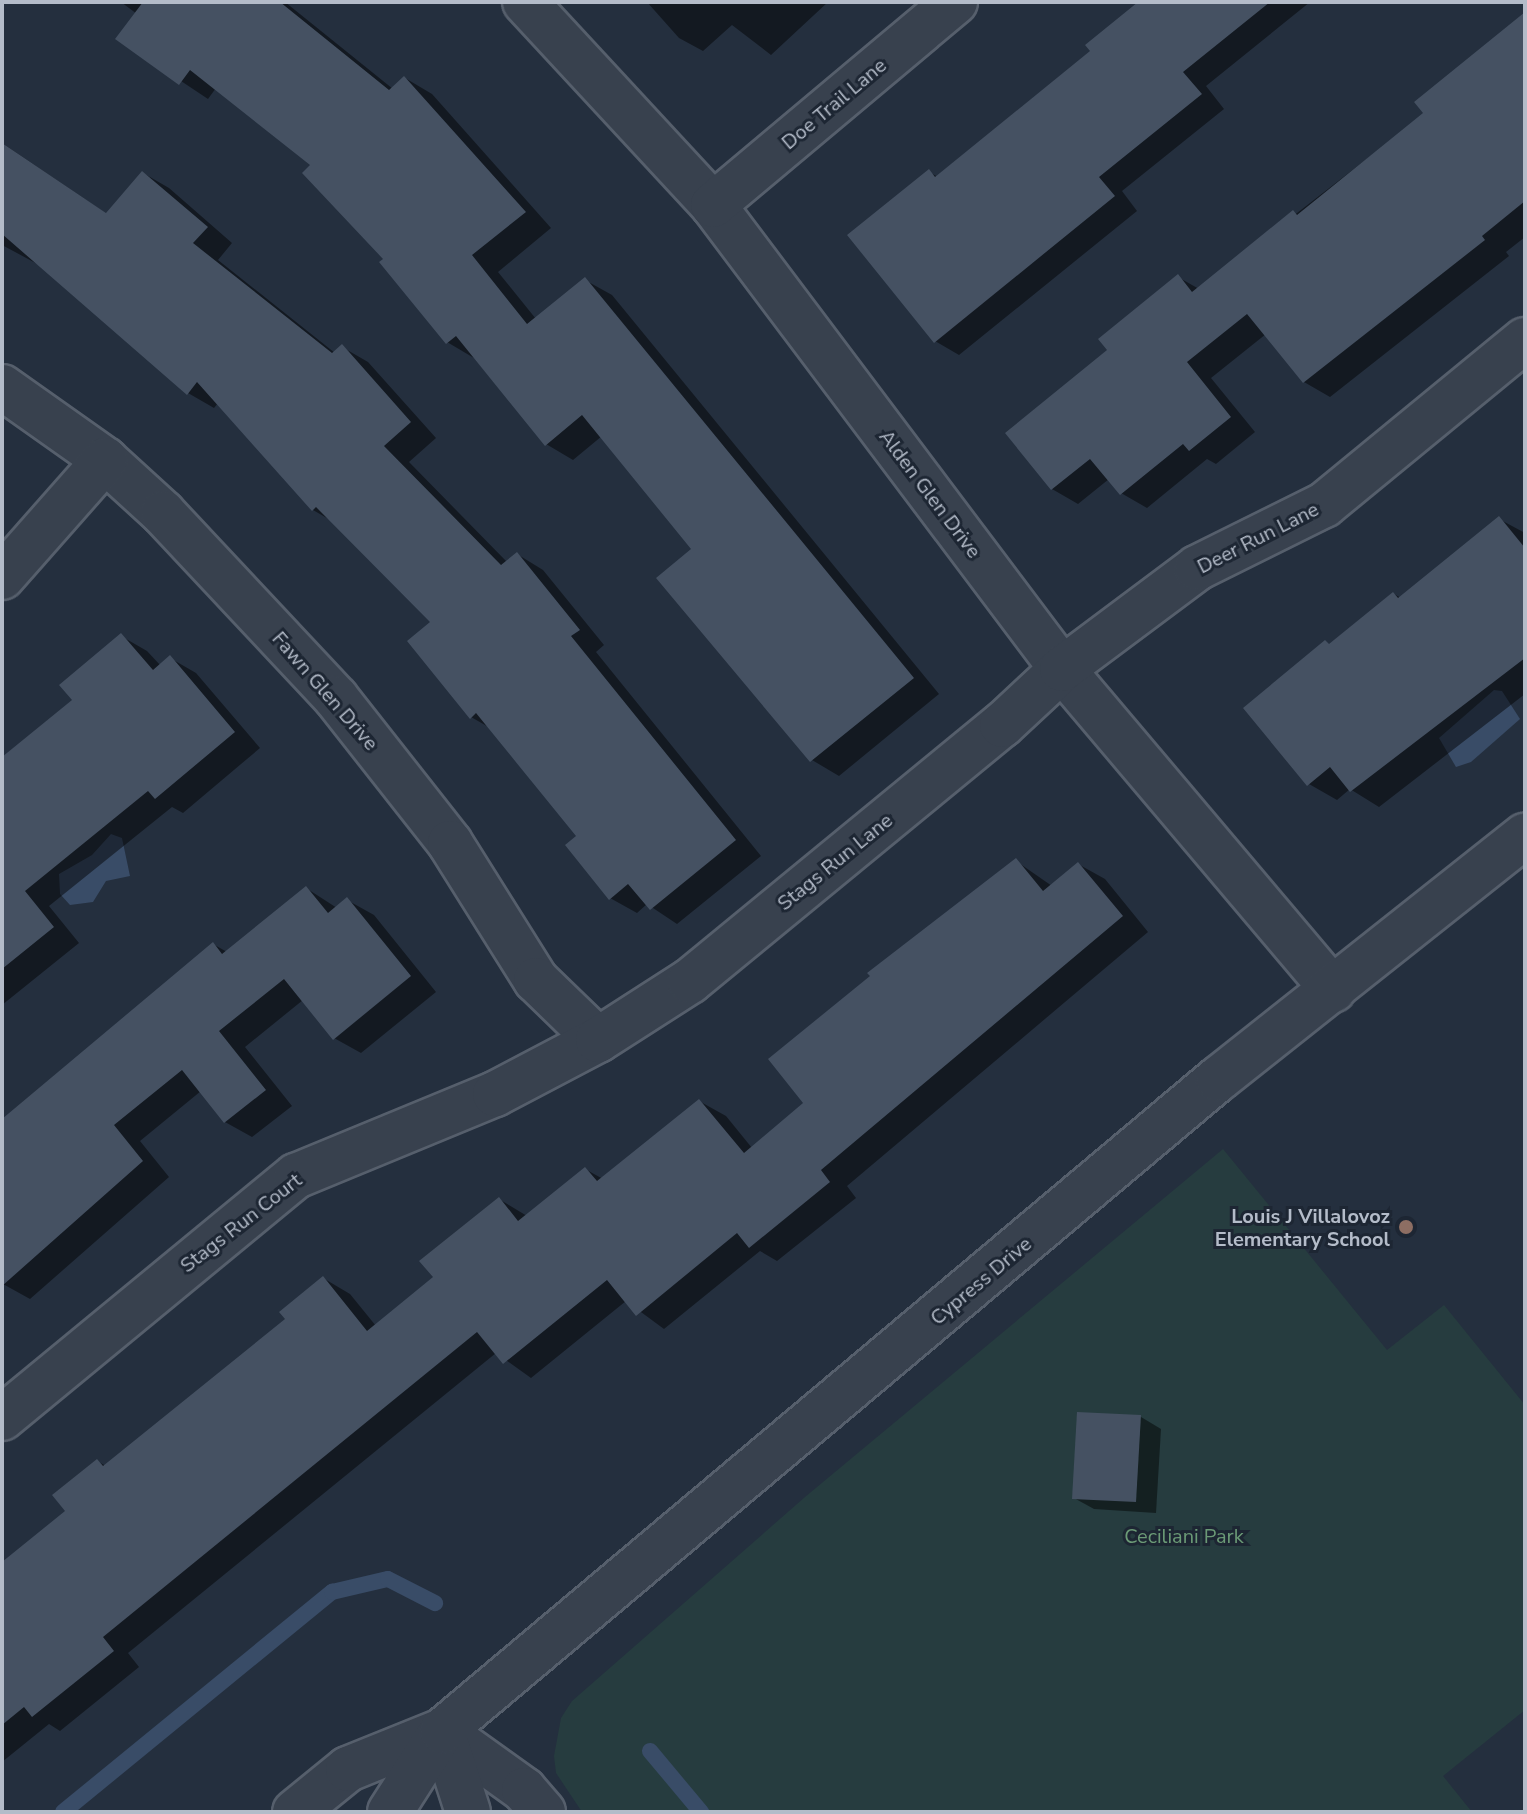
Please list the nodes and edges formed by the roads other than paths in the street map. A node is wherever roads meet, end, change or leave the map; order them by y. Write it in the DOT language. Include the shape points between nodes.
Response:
graph roads {
  1 [pos="525,2"];
  2 [pos="955,2"];
  3 [pos="713,205"];
  4 [pos="1525,340"];
  5 [pos="2,387"];
  6 [pos="105,460"];
  7 [pos="2,577"];
  8 [pos="1062,669"];
  9 [pos="1525,836"];
  10 [pos="1333,990"];
  11 [pos="598,1040"];
  12 [pos="2,1418"];
  13 [pos="442,1731"];
  14 [pos="295,1812"];
  15 [pos="390,1812"];
  16 [pos="468,1812"];
  17 [pos="543,1812"];
  1 -- 3 [label="street, Alden Glen Drive"];
  2 -- 3 [label="street, Doe Trail Lane"];
  3 -- 8 [label="street, Alden Glen Drive"];
  4 -- 8 [label="street, Deer Run Lane" via="1324,505 1197,568"];
  5 -- 6 [label="street, Fawn Glen Drive"];
  6 -- 7 [label="street"];
  6 -- 11 [label="street, Fawn Glen Drive" via="163,513 336,698 450,843 536,980"];
  8 -- 10 [label="street, Alden Glen Drive"];
  8 -- 11 [label="street, Stags Run Lane" via="1002,725 690,981"];
  9 -- 10 [label="street, Cypress Drive"];
  10 -- 13 [label="street, Cypress Drive" via="1218,1079"];
  11 -- 12 [label="street, Stags Run Court" via="489,1097 296,1176"];
  13 -- 14 [label="street, Cypress Drive" via="348,1769"];
  13 -- 15 [label="street, Cypress Drive"];
  13 -- 16 [label="street"];
  13 -- 17 [label="street" via="524,1790"];
}
